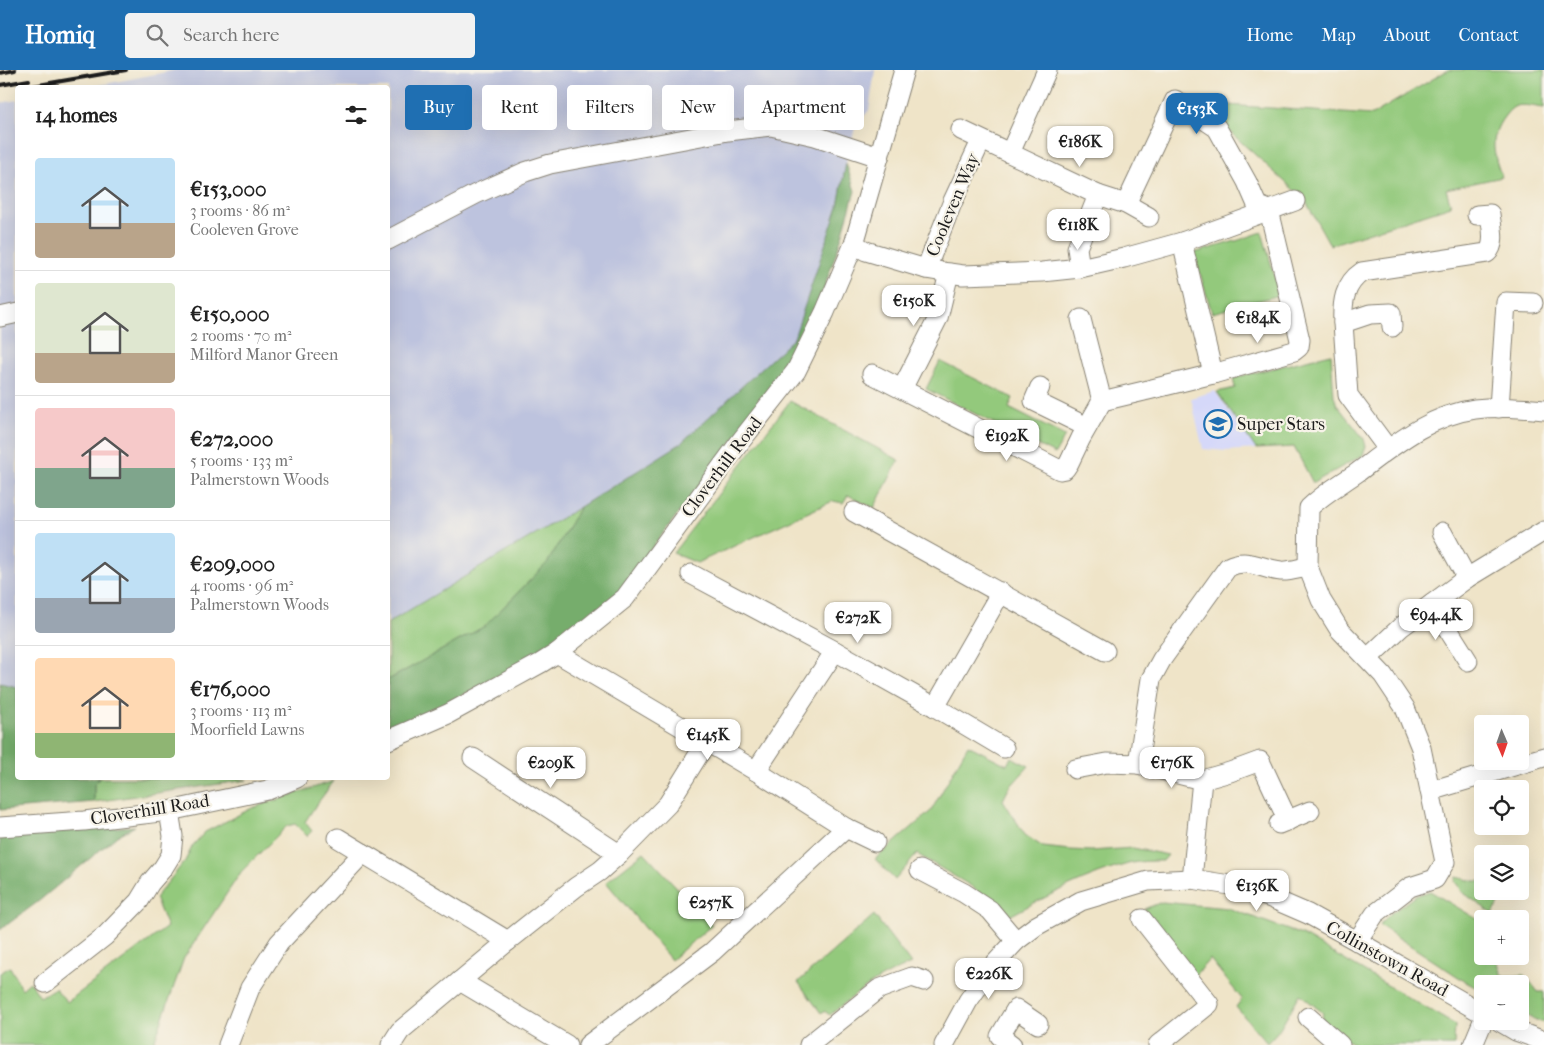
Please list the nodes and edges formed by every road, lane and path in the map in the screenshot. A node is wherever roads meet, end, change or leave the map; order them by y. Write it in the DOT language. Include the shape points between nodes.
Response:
graph roads {
  1 [pos="904,70"];
  2 [pos="1047,70"];
  3 [pos="961,130"];
  4 [pos="981,141"];
  5 [pos="1010,153"];
  6 [pos="879,157"];
  7 [pos="1098,195"];
  8 [pos="1295,201"];
  9 [pos="1126,204"];
  10 [pos="1269,210"];
  11 [pos="1476,215"];
  12 [pos="1149,217"];
  13 [pos="390,239"];
  14 [pos="1182,242"];
  15 [pos="854,244"];
  16 [pos="1080,268"];
  17 [pos="926,269"];
  18 [pos="949,273"];
  19 [pos="1534,303"];
  20 [pos="15,314"];
  21 [pos="0,317"];
  22 [pos="1081,319"];
  23 [pos="1342,323"];
  24 [pos="1392,327"];
  25 [pos="872,374"];
  26 [pos="1213,374"];
  27 [pos="1040,387"];
  28 [pos="902,389"];
  29 [pos="1102,401"];
  30 [pos="1499,408"];
  31 [pos="1544,410"];
  32 [pos="1087,427"];
  33 [pos="1388,450"];
  34 [pos="854,512"];
  35 [pos="1544,530"];
  36 [pos="1442,532"];
  37 [pos="1308,567"];
  38 [pos="691,574"];
  39 [pos="1467,578"];
  40 [pos="1001,592"];
  41 [pos="1432,604"];
  42 [pos="835,651"];
  43 [pos="1105,651"];
  44 [pos="557,653"];
  45 [pos="1368,658"];
  46 [pos="1468,661"];
  47 [pos="935,707"];
  48 [pos="390,739"];
  49 [pos="707,741"];
  50 [pos="1004,748"];
  51 [pos="473,758"];
  52 [pos="1544,758"];
  53 [pos="1138,764"];
  54 [pos="1075,769"];
  55 [pos="756,771"];
  56 [pos="292,780"];
  57 [pos="1202,780"];
  58 [pos="1430,791"];
  59 [pos="169,810"];
  60 [pos="1310,811"];
  61 [pos="0,827"];
  62 [pos="846,828"];
  63 [pos="338,838"];
  64 [pos="875,842"];
  65 [pos="363,853"];
  66 [pos="619,854"];
  67 [pos="920,870"];
  68 [pos="1192,879"];
  69 [pos="1142,919"];
  70 [pos="508,941"];
  71 [pos="1016,941"];
  72 [pos="1357,941"];
  73 [pos="460,981"];
  74 [pos="924,982"];
  75 [pos="45,983"];
  76 [pos="1474,1008"];
  77 [pos="1308,1017"];
  78 [pos="1038,1024"];
  79 [pos="1479,1030"];
  80 [pos="1516,1030"];
  81 [pos="1544,1041"];
  82 [pos="228,1045"];
  83 [pos="391,1045"];
  84 [pos="567,1045"];
  85 [pos="588,1045"];
  86 [pos="809,1045"];
  87 [pos="944,1045"];
  88 [pos="1012,1045"];
  89 [pos="1158,1045"];
  90 [pos="1340,1045"];
  91 [pos="1473,1045"];
  1 -- 6 [label="street, Cloverhill Road"];
  2 -- 5 [label="street"];
  3 -- 4 [label="street"];
  4 -- 5 [label="street"];
  4 -- 17 [label="street, Cooleven Way"];
  5 -- 7 [label="street"];
  6 -- 13 [label="street" via="772,126 728,131 550,164 476,194"];
  6 -- 15 [label="street, Cloverhill Road"];
  7 -- 9 [label="street"];
  7 -- 16 [label="street" via="1077,248"];
  8 -- 10 [label="street"];
  9 -- 10 [label="street" via="1175,100 1217,128 1258,205"];
  9 -- 12 [label="street"];
  10 -- 14 [label="street"];
  10 -- 26 [label="street" via="1299,347"];
  11 -- 23 [label="street" via="1490,214 1493,242 1488,253 1362,272 1350,283 1344,296"];
  14 -- 16 [label="street"];
  14 -- 26 [label="street"];
  15 -- 17 [label="street" via="866,251"];
  15 -- 44 [label="street, Cloverhill Road" via="796,371 625,598"];
  16 -- 18 [label="street" via="1042,272"];
  17 -- 18 [label="street"];
  18 -- 28 [label="street" via="938,318"];
  19 -- 30 [label="street" via="1506,302"];
  20 -- 21 [label="street"];
  22 -- 29 [label="street"];
  23 -- 24 [label="street" via="1370,314 1391,313"];
  23 -- 33 [label="street" via="1348,395"];
  25 -- 28 [label="street"];
  26 -- 29 [label="street"];
  27 -- 32 [label="street" via="1034,401"];
  28 -- 32 [label="street" via="1060,470 1069,464"];
  29 -- 32 [label="street"];
  30 -- 31 [label="street"];
  30 -- 33 [label="street" via="1474,409 1444,418 1414,431"];
  33 -- 37 [label="street" via="1321,496 1309,508"];
  34 -- 40 [label="street"];
  35 -- 39 [label="street"];
  36 -- 39 [label="street"];
  37 -- 45 [label="street" via="1321,600 1339,628"];
  37 -- 53 [label="street" via="1282,572 1251,563 1237,562 1228,567 1162,659 1152,679"];
  38 -- 42 [label="street"];
  39 -- 41 [label="street"];
  40 -- 43 [label="street"];
  40 -- 47 [label="street"];
  41 -- 45 [label="street"];
  41 -- 46 [label="street"];
  42 -- 47 [label="street"];
  42 -- 55 [label="street"];
  44 -- 48 [label="street, Cloverhill Road" via="448,714"];
  44 -- 49 [label="street"];
  45 -- 58 [label="street" via="1405,708 1421,748"];
  47 -- 50 [label="street"];
  49 -- 55 [label="street"];
  49 -- 66 [label="street" via="668,804"];
  51 -- 66 [label="street"];
  52 -- 58 [label="street"];
  53 -- 54 [label="street" via="1107,763"];
  53 -- 57 [label="street"];
  55 -- 62 [label="street"];
  56 -- 59 [label="street, Cloverhill Road" via="268,790"];
  57 -- 60 [label="street" via="1260,761 1283,822"];
  57 -- 68 [label="street"];
  58 -- 72 [label="street" via="1445,862 1441,871 1435,879 1410,887 1375,914"];
  59 -- 61 [label="street, Cloverhill Road"];
  59 -- 75 [label="street" via="173,836 171,856 163,868 139,901 105,936"];
  62 -- 64 [label="street"];
  62 -- 85 [label="street" via="712,952"];
  63 -- 65 [label="street"];
  65 -- 70 [label="street"];
  65 -- 82 [label="street" via="279,943 250,988"];
  66 -- 70 [label="street"];
  67 -- 71 [label="street" via="990,910"];
  68 -- 71 [label="street, Collinstown Road" via="1148,880 1081,901"];
  68 -- 72 [label="street, Collinstown Road" via="1236,886 1270,898"];
  69 -- 89 [label="street" via="1209,1004"];
  70 -- 73 [label="street"];
  71 -- 87 [label="street, Collinstown Road" via="991,968 968,1001"];
  72 -- 76 [label="street, Collinstown Road"];
  73 -- 83 [label="street" via="400,1031"];
  73 -- 84 [label="street"];
  74 -- 86 [label="street" via="912,977 879,989"];
  77 -- 90 [label="street"];
  78 -- 88 [label="street" via="1016,1008 1000,1036"];
  79 -- 91 [label="street"];
  80 -- 81 [label="street"];
}
